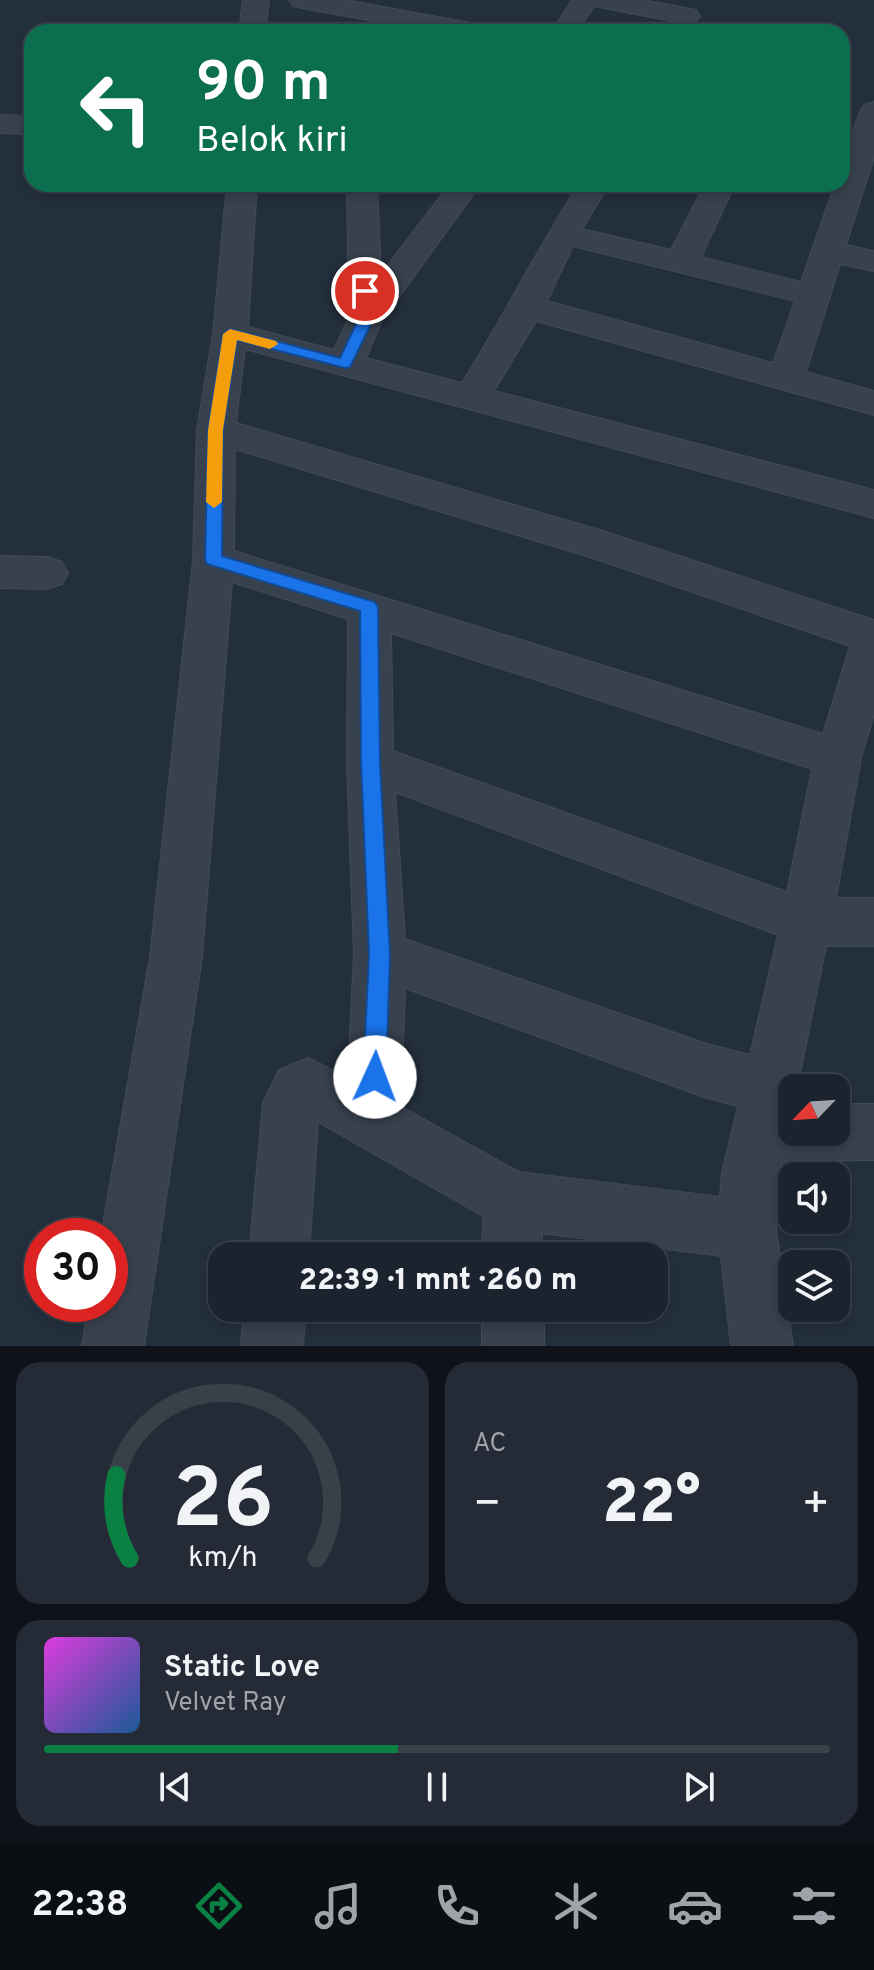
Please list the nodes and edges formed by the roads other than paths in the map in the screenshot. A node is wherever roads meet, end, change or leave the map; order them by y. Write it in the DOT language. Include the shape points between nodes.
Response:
graph roads {
  1 [pos="256,0"];
  2 [pos="302,0"];
  3 [pos="585,0"];
  4 [pos="600,0"];
  5 [pos="687,16"];
  6 [pos="253,24"];
  7 [pos="432,24"];
  8 [pos="569,24"];
  9 [pos="850,106"];
  10 [pos="874,111"];
  11 [pos="0,124"];
  12 [pos="24,125"];
  13 [pos="850,184"];
  14 [pos="241,192"];
  15 [pos="362,192"];
  16 [pos="460,192"];
  17 [pos="589,192"];
  18 [pos="716,192"];
  19 [pos="847,192"];
  20 [pos="563,234"];
  21 [pos="828,251"];
  22 [pos="874,261"];
  23 [pos="681,264"];
  24 [pos="813,295"];
  25 [pos="527,307"];
  26 [pos="366,318"];
  27 [pos="230,334"];
  28 [pos="345,364"];
  29 [pos="786,379"];
  30 [pos="472,397"];
  31 [pos="874,403"];
  32 [pos="216,430"];
  33 [pos="874,504"];
  34 [pos="213,560"];
  35 [pos="0,572"];
  36 [pos="47,573"];
  37 [pos="369,607"];
  38 [pos="874,638"];
  39 [pos="838,758"];
  40 [pos="370,763"];
  41 [pos="806,922"];
  42 [pos="874,922"];
  43 [pos="380,955"];
  44 [pos="375,1077"];
  45 [pos="764,1110"];
  46 [pos="874,1132"];
  47 [pos="512,1200"];
  48 [pos="747,1230"];
  49 [pos="280,1242"];
  50 [pos="512,1242"];
  51 [pos="274,1322"];
  52 [pos="513,1322"];
  53 [pos="113,1346"];
  54 [pos="272,1346"];
  55 [pos="513,1346"];
  56 [pos="762,1346"];
  1 -- 6 [label="street"];
  2 -- 7 [label="street"];
  3 -- 8 [label="street"];
  4 -- 5 [label="street"];
  9 -- 10 [label="street"];
  10 -- 13 [label="street"];
  11 -- 12 [label="street"];
  14 -- 27 [label="street"];
  15 -- 26 [label="street"];
  16 -- 26 [label="street"];
  17 -- 20 [label="street"];
  18 -- 23 [label="street"];
  19 -- 21 [label="street"];
  20 -- 23 [label="street"];
  20 -- 25 [label="street"];
  21 -- 22 [label="street"];
  21 -- 24 [label="street"];
  23 -- 24 [label="street"];
  24 -- 29 [label="street"];
  25 -- 29 [label="street"];
  25 -- 30 [label="street"];
  26 -- 28 [label="street"];
  27 -- 28 [label="street"];
  27 -- 32 [label="street"];
  28 -- 30 [label="street"];
  29 -- 31 [label="street"];
  30 -- 33 [label="street"];
  32 -- 34 [label="street"];
  32 -- 38 [label="street" via="606,547"];
  34 -- 37 [label="street"];
  34 -- 53 [label="street" via="176,957"];
  35 -- 36 [label="street"];
  37 -- 39 [label="street"];
  37 -- 40 [label="street"];
  38 -- 39 [label="street"];
  39 -- 41 [label="street"];
  40 -- 41 [label="street"];
  40 -- 43 [label="street"];
  41 -- 42 [label="street"];
  41 -- 45 [label="street"];
  43 -- 44 [label="street"];
  43 -- 45 [label="street" via="707,1071"];
  45 -- 46 [label="street"];
  45 -- 48 [label="street" via="751,1173"];
  47 -- 48 [label="street"];
  47 -- 49 [label="street" via="303,1086 291,1103"];
  47 -- 50 [label="street"];
  48 -- 56 [label="street"];
  51 -- 54 [label="street"];
  52 -- 55 [label="street"];
}
